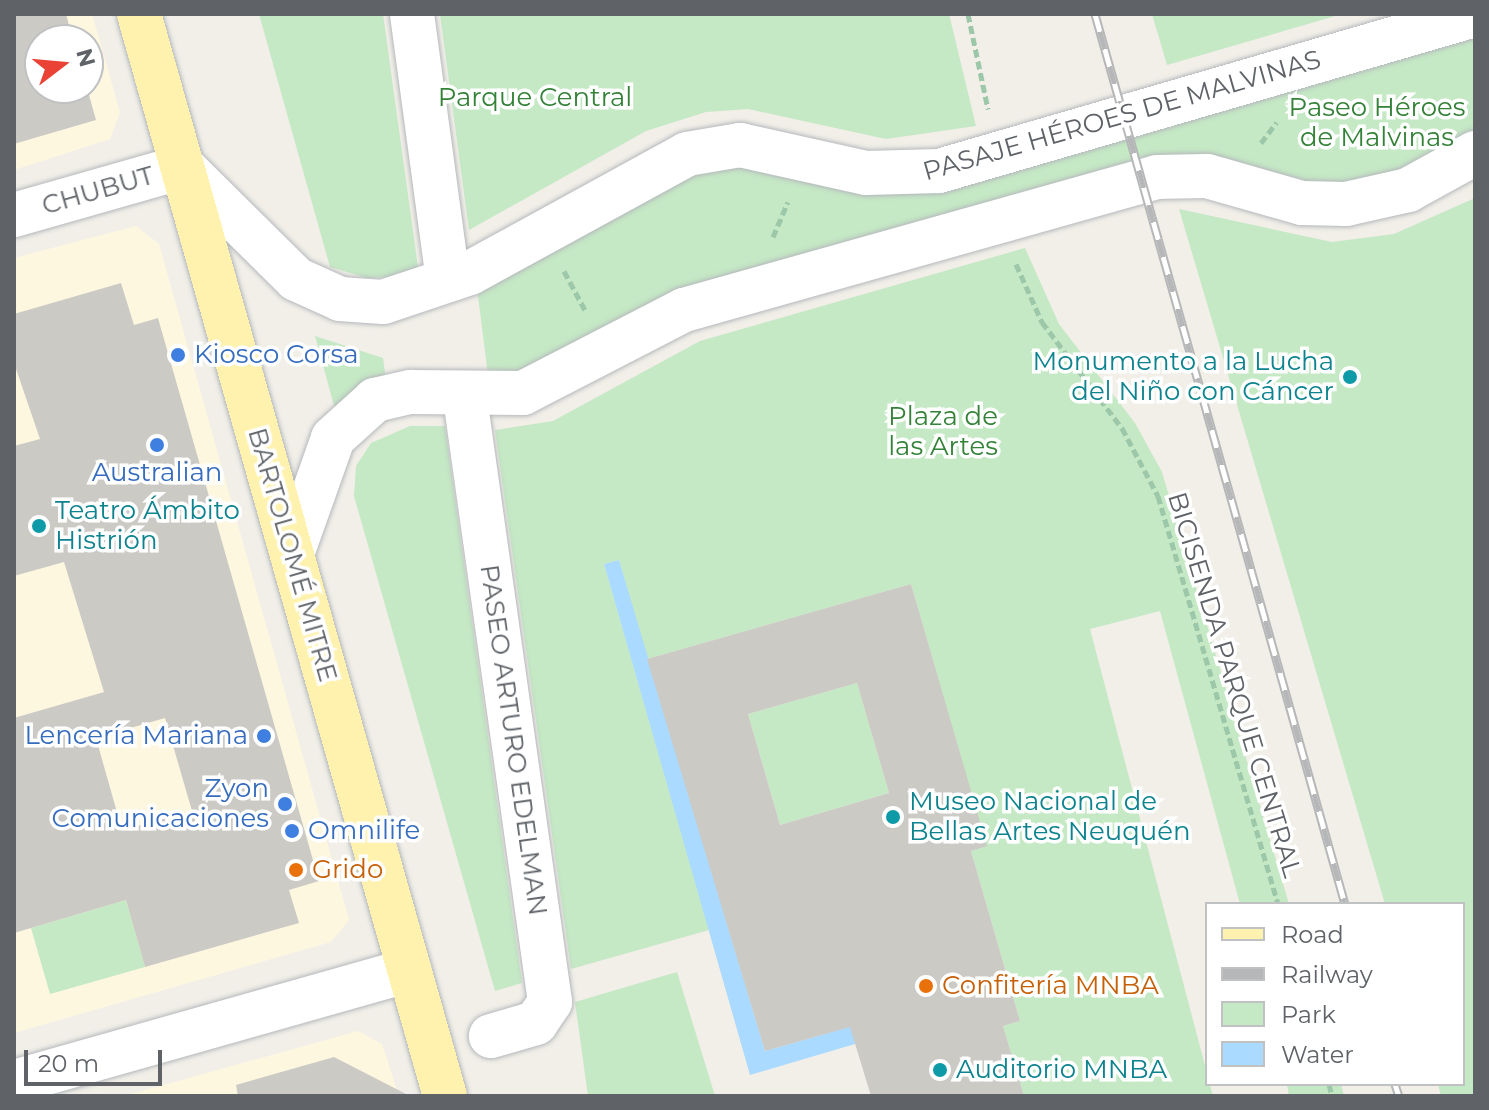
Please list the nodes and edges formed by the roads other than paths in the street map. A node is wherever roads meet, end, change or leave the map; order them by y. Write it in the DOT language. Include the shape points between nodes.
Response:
graph roads {
  1 [pos="139,14"];
  2 [pos="412,14"];
  3 [pos="1475,15"];
  4 [pos="1475,153"];
  5 [pos="183,167"];
  6 [pos="14,215"];
  7 [pos="446,264"];
  8 [pos="466,405"];
  9 [pos="292,554"];
  10 [pos="409,970"];
  11 [pos="491,1036"];
  12 [pos="14,1082"];
  13 [pos="445,1096"];
  1 -- 5 [label="main road, BARTOLOMÉ MITRE"];
  2 -- 7 [label="street"];
  3 -- 5 [label="street, PASAJE HÉROES DE MALVINAS" via="939,171 866,173 740,145 687,154 470,273 383,302 340,299 296,279"];
  4 -- 9 [label="street" via="1408,190 1346,204 1302,203 1198,174 1157,177 684,310 523,393 411,392 375,400 333,438"];
  5 -- 6 [label="street, CHUBUT"];
  5 -- 9 [label="main road, BARTOLOMÉ MITRE"];
  8 -- 11 [label="street, PASEO ARTURO EDELMAN" via="550,1002 536,1023"];
  9 -- 10 [label="main road, BARTOLOMÉ MITRE"];
  10 -- 12 [label="street"];
  10 -- 13 [label="main road, BARTOLOMÉ MITRE"];
}
